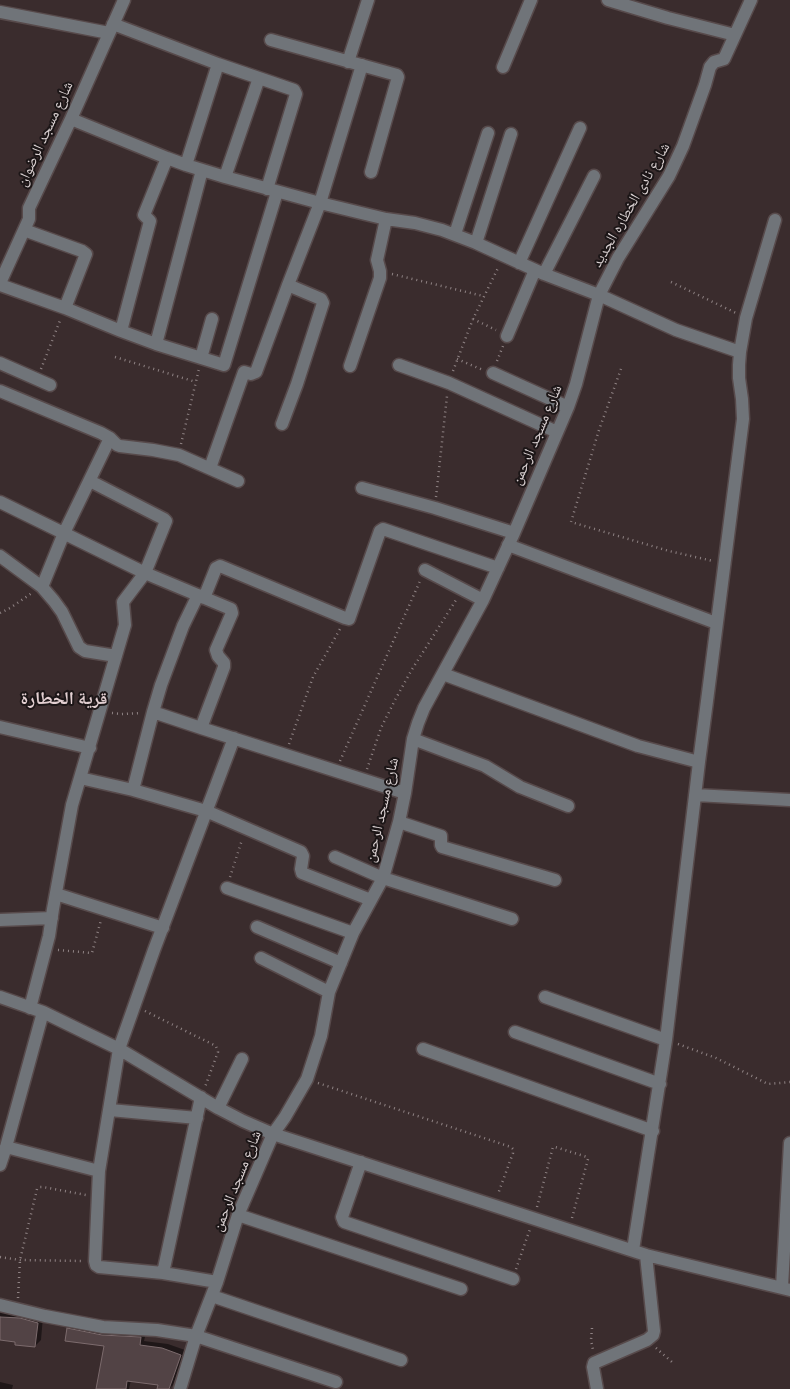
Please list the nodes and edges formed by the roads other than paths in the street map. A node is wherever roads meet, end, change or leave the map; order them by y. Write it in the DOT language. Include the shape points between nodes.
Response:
graph roads {
  1 [pos="124,0"];
  2 [pos="368,0"];
  3 [pos="531,0"];
  4 [pos="608,0"];
  5 [pos="751,0"];
  6 [pos="0,12"];
  7 [pos="111,29"];
  8 [pos="735,35"];
  9 [pos="271,40"];
  10 [pos="348,62"];
  11 [pos="218,64"];
  12 [pos="362,65"];
  13 [pos="503,68"];
  14 [pos="259,78"];
  15 [pos="71,119"];
  16 [pos="580,128"];
  17 [pos="488,133"];
  18 [pos="511,134"];
  19 [pos="168,158"];
  20 [pos="186,164"];
  21 [pos="202,170"];
  22 [pos="371,172"];
  23 [pos="594,176"];
  24 [pos="225,177"];
  25 [pos="272,191"];
  26 [pos="320,203"];
  27 [pos="386,219"];
  28 [pos="775,220"];
  29 [pos="24,230"];
  30 [pos="455,234"];
  31 [pos="476,243"];
  32 [pos="519,263"];
  33 [pos="539,272"];
  34 [pos="0,284"];
  35 [pos="288,284"];
  36 [pos="599,295"];
  37 [pos="65,308"];
  38 [pos="212,319"];
  39 [pos="121,331"];
  40 [pos="507,336"];
  41 [pos="156,344"];
  42 [pos="740,352"];
  43 [pos="201,358"];
  44 [pos="0,363"];
  45 [pos="224,365"];
  46 [pos="398,365"];
  47 [pos="350,366"];
  48 [pos="244,372"];
  49 [pos="492,373"];
  50 [pos="50,386"];
  51 [pos="0,391"];
  52 [pos="568,407"];
  53 [pos="282,424"];
  54 [pos="557,432"];
  55 [pos="110,438"];
  56 [pos="210,468"];
  57 [pos="90,481"];
  58 [pos="238,481"];
  59 [pos="362,488"];
  60 [pos="0,502"];
  61 [pos="64,533"];
  62 [pos="514,533"];
  63 [pos="508,545"];
  64 [pos="0,556"];
  65 [pos="498,568"];
  66 [pos="425,570"];
  67 [pos="145,573"];
  68 [pos="42,586"];
  69 [pos="201,597"];
  70 [pos="483,600"];
  71 [pos="716,623"];
  72 [pos="116,656"];
  73 [pos="443,674"];
  74 [pos="153,712"];
  75 [pos="0,727"];
  76 [pos="201,728"];
  77 [pos="234,738"];
  78 [pos="413,739"];
  79 [pos="90,748"];
  80 [pos="698,762"];
  81 [pos="80,778"];
  82 [pos="133,790"];
  83 [pos="405,793"];
  84 [pos="695,795"];
  85 [pos="790,800"];
  86 [pos="568,806"];
  87 [pos="206,811"];
  88 [pos="399,822"];
  89 [pos="335,857"];
  90 [pos="382,878"];
  91 [pos="555,880"];
  92 [pos="227,888"];
  93 [pos="56,894"];
  94 [pos="371,900"];
  95 [pos="52,918"];
  96 [pos="512,919"];
  97 [pos="0,920"];
  98 [pos="257,927"];
  99 [pos="163,928"];
  100 [pos="353,933"];
  101 [pos="261,958"];
  102 [pos="340,963"];
  103 [pos="330,992"];
  104 [pos="0,997"];
  105 [pos="545,997"];
  106 [pos="30,1008"];
  107 [pos="43,1012"];
  108 [pos="515,1032"];
  109 [pos="666,1040"];
  110 [pos="423,1049"];
  111 [pos="119,1050"];
  112 [pos="242,1058"];
  113 [pos="660,1084"];
  114 [pos="201,1097"];
  115 [pos="218,1108"];
  116 [pos="110,1110"];
  117 [pos="197,1118"];
  118 [pos="653,1131"];
  119 [pos="273,1134"];
  120 [pos="790,1143"];
  121 [pos="6,1147"];
  122 [pos="361,1162"];
  123 [pos="0,1165"];
  124 [pos="99,1171"];
  125 [pos="238,1215"];
  126 [pos="633,1250"];
  127 [pos="646,1255"];
  128 [pos="163,1273"];
  129 [pos="513,1280"];
  130 [pos="217,1282"];
  131 [pos="786,1288"];
  132 [pos="460,1290"];
  133 [pos="212,1296"];
  134 [pos="0,1304"];
  135 [pos="196,1336"];
  136 [pos="401,1360"];
  137 [pos="336,1382"];
  138 [pos="180,1389"];
  139 [pos="597,1389"];
  1 -- 7 [label="street, شارع مسجد الرضوان"];
  2 -- 10 [label="street"];
  3 -- 13 [label="street"];
  4 -- 8 [label="street"];
  5 -- 8 [label="street, شارع نادى الخطاره الجديد"];
  6 -- 7 [label="street"];
  7 -- 11 [label="street"];
  7 -- 15 [label="street, شارع مسجد الرضوان"];
  8 -- 36 [label="street, شارع نادى الخطاره الجديد" via="724,59 711,64 686,138 669,176"];
  9 -- 10 [label="street"];
  10 -- 12 [label="street"];
  11 -- 14 [label="street"];
  11 -- 20 [label="street"];
  12 -- 22 [label="street" via="398,77"];
  12 -- 26 [label="street"];
  14 -- 24 [label="street"];
  14 -- 25 [label="street" via="294,90 296,94"];
  15 -- 19 [label="street"];
  15 -- 29 [label="street, شارع مسجد الرضوان" via="29,208"];
  16 -- 32 [label="street"];
  17 -- 30 [label="street"];
  18 -- 31 [label="street"];
  19 -- 20 [label="street"];
  19 -- 39 [label="street" via="144,214 150,221"];
  20 -- 21 [label="street"];
  21 -- 24 [label="street"];
  21 -- 41 [label="street"];
  23 -- 33 [label="street"];
  24 -- 25 [label="street"];
  25 -- 26 [label="street"];
  25 -- 45 [label="street"];
  26 -- 27 [label="street"];
  26 -- 35 [label="street"];
  27 -- 30 [label="street"];
  27 -- 47 [label="street" via="376,260 379,282"];
  28 -- 42 [label="street" via="746,318"];
  29 -- 34 [label="street, شارع مسجد الرضوان"];
  29 -- 37 [label="street" via="86,254"];
  30 -- 31 [label="street"];
  31 -- 32 [label="street"];
  32 -- 33 [label="street"];
  33 -- 36 [label="street"];
  33 -- 40 [label="street"];
  34 -- 37 [label="street"];
  35 -- 48 [label="street" via="256,372"];
  35 -- 53 [label="street" via="321,298 323,303"];
  36 -- 42 [label="street" via="676,330"];
  36 -- 52 [label="street, شارع مسجد الرحمن"];
  37 -- 39 [label="street"];
  38 -- 43 [label="street"];
  39 -- 41 [label="street"];
  41 -- 43 [label="street"];
  42 -- 71 [label="street" via="743,420"];
  43 -- 45 [label="street"];
  44 -- 50 [label="street"];
  45 -- 48 [label="street"];
  46 -- 54 [label="street" via="448,383"];
  48 -- 56 [label="street"];
  49 -- 52 [label="street"];
  51 -- 55 [label="street"];
  52 -- 54 [label="street, شارع مسجد الرحمن"];
  54 -- 62 [label="street, شارع مسجد الرحمن"];
  55 -- 56 [label="street" via="120,446 179,455"];
  55 -- 57 [label="street"];
  56 -- 58 [label="street"];
  57 -- 61 [label="street"];
  57 -- 67 [label="street" via="166,520"];
  59 -- 62 [label="street"];
  60 -- 61 [label="street"];
  61 -- 67 [label="street"];
  61 -- 68 [label="street"];
  62 -- 63 [label="street, شارع مسجد الرحمن"];
  63 -- 65 [label="street, شارع مسجد الرحمن"];
  63 -- 71 [label="street"];
  64 -- 68 [label="street"];
  65 -- 69 [label="street" via="381,529 350,618 220,566"];
  65 -- 70 [label="street, شارع مسجد الرحمن"];
  66 -- 70 [label="street"];
  67 -- 69 [label="street"];
  67 -- 72 [label="street" via="123,602 125,625"];
  68 -- 72 [label="street" via="62,612 79,647"];
  69 -- 74 [label="street" via="183,626"];
  69 -- 76 [label="street" via="232,610 216,650 224,667"];
  70 -- 73 [label="street, شارع مسجد الرحمن"];
  71 -- 80 [label="street"];
  72 -- 79 [label="street"];
  73 -- 78 [label="street, شارع مسجد الرحمن" via="424,708"];
  73 -- 80 [label="street" via="638,746"];
  74 -- 76 [label="street"];
  74 -- 82 [label="street"];
  75 -- 79 [label="street"];
  76 -- 77 [label="street"];
  77 -- 83 [label="street"];
  77 -- 87 [label="street"];
  78 -- 83 [label="street, شارع مسجد الرحمن"];
  78 -- 86 [label="street" via="485,766 520,787"];
  79 -- 81 [label="street"];
  80 -- 84 [label="street"];
  81 -- 82 [label="street"];
  81 -- 93 [label="street"];
  82 -- 87 [label="street"];
  83 -- 88 [label="street, شارع مسجد الرحمن"];
  84 -- 85 [label="street"];
  84 -- 109 [label="street"];
  87 -- 94 [label="street" via="301,852 302,873"];
  87 -- 99 [label="street"];
  88 -- 90 [label="street, شارع مسجد الرحمن"];
  88 -- 91 [label="street" via="440,835 442,847"];
  89 -- 90 [label="street"];
  90 -- 94 [label="street, شارع مسجد الرحمن"];
  90 -- 96 [label="street"];
  92 -- 100 [label="street"];
  93 -- 95 [label="street"];
  93 -- 99 [label="street"];
  94 -- 100 [label="street, شارع مسجد الرحمن"];
  95 -- 97 [label="street"];
  95 -- 106 [label="street"];
  98 -- 102 [label="street"];
  99 -- 111 [label="street"];
  100 -- 102 [label="street, شارع مسجد الرحمن"];
  101 -- 103 [label="street"];
  102 -- 103 [label="street, شارع مسجد الرحمن"];
  103 -- 119 [label="street, شارع مسجد الرحمن" via="321,1036 307,1079"];
  104 -- 106 [label="street"];
  105 -- 109 [label="street"];
  106 -- 107 [label="street"];
  107 -- 111 [label="street"];
  107 -- 121 [label="street"];
  108 -- 113 [label="street"];
  109 -- 113 [label="street"];
  110 -- 118 [label="street"];
  111 -- 114 [label="street"];
  111 -- 116 [label="street"];
  112 -- 115 [label="street"];
  113 -- 118 [label="street"];
  114 -- 115 [label="street"];
  114 -- 117 [label="street"];
  115 -- 119 [label="street"];
  116 -- 117 [label="street"];
  116 -- 124 [label="street"];
  117 -- 128 [label="street"];
  118 -- 126 [label="street"];
  119 -- 122 [label="street"];
  119 -- 125 [label="street, شارع مسجد الرحمن"];
  120 -- 131 [label="street"];
  121 -- 123 [label="street"];
  121 -- 124 [label="street"];
  122 -- 126 [label="street"];
  122 -- 129 [label="street" via="342,1217 344,1222"];
  124 -- 128 [label="street" via="96,1265"];
  125 -- 130 [label="street, شارع مسجد الرحمن"];
  125 -- 132 [label="street"];
  126 -- 127 [label="street"];
  127 -- 131 [label="street"];
  127 -- 139 [label="street" via="654,1331 647,1340 594,1363"];
  128 -- 130 [label="street"];
  130 -- 133 [label="street, شارع مسجد الرحمن"];
  133 -- 135 [label="street, شارع مسجد الرحمن"];
  133 -- 136 [label="street"];
  134 -- 135 [label="street" via="104,1327"];
  135 -- 137 [label="street"];
  135 -- 138 [label="street, شارع مسجد الرحمن"];
}
